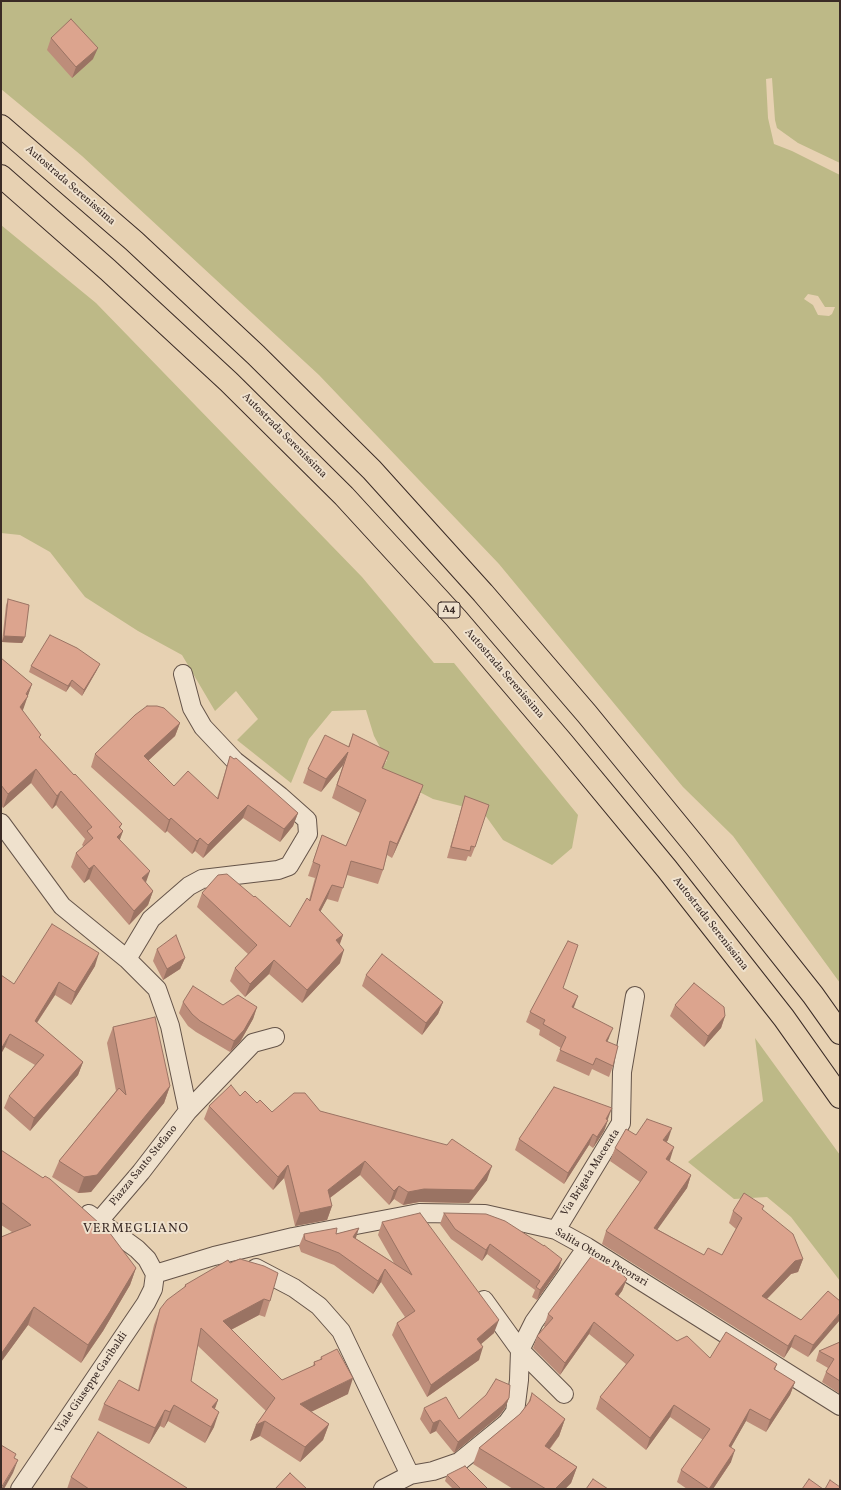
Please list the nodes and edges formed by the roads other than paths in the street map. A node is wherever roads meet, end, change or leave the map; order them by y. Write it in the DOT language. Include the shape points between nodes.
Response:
graph roads {
  1 [pos="1,126"];
  2 [pos="1,176"];
  3 [pos="183,674"];
  4 [pos="1,823"];
  5 [pos="127,959"];
  6 [pos="635,996"];
  7 [pos="840,1033"];
  8 [pos="275,1036"];
  9 [pos="840,1097"];
  10 [pos="188,1111"];
  11 [pos="75,1204"];
  12 [pos="419,1213"];
  13 [pos="99,1221"];
  14 [pos="556,1230"];
  15 [pos="433,1232"];
  16 [pos="587,1247"];
  17 [pos="232,1251"];
  18 [pos="155,1274"];
  19 [pos="474,1288"];
  20 [pos="520,1350"];
  21 [pos="564,1394"];
  22 [pos="840,1406"];
  23 [pos="410,1475"];
  24 [pos="20,1489"];
  25 [pos="383,1489"];
  1 -- 7 [label="highway, Autostrada Serenissima" via="134,241 251,349 372,470 587,714 695,846"];
  2 -- 9 [label="highway, Autostrada Serenissima / A4" via="229,382 344,496 456,618 667,869 784,1018"];
  3 -- 5 [label="street" via="192,708 203,727 235,761 307,820 308,834 289,866 278,870 202,879 189,886 150,919"];
  4 -- 5 [label="street" via="62,906"];
  5 -- 10 [label="street" via="157,989 170,1026"];
  6 -- 14 [label="street, Via Brigata Macerata" via="622,1072 621,1123"];
  8 -- 10 [label="street, Piazza Santo Stefano" via="253,1043"];
  10 -- 13 [label="street, Piazza Santo Stefano"];
  11 -- 13 [label="street"];
  12 -- 14 [label="street, Salita Ottone Pecorari" via="485,1214"];
  12 -- 15 [label="street"];
  12 -- 17 [label="street, Salita Ottone Pecorari"];
  13 -- 18 [label="street" via="137,1249 147,1259"];
  14 -- 16 [label="street, Salita Ottone Pecorari"];
  16 -- 20 [label="street" via="534,1322"];
  16 -- 22 [label="street, Salita Ottone Pecorari"];
  17 -- 18 [label="street, Salita Ottone Pecorari"];
  17 -- 23 [label="street" via="239,1260 294,1288 319,1306 341,1331"];
  18 -- 24 [label="street, Viale Giuseppe Garibaldi" via="153,1288 146,1303"];
  19 -- 20 [label="street"];
  20 -- 21 [label="street"];
  20 -- 23 [label="street" via="514,1412 507,1423 459,1462 433,1471"];
  23 -- 25 [label="street"];
}
